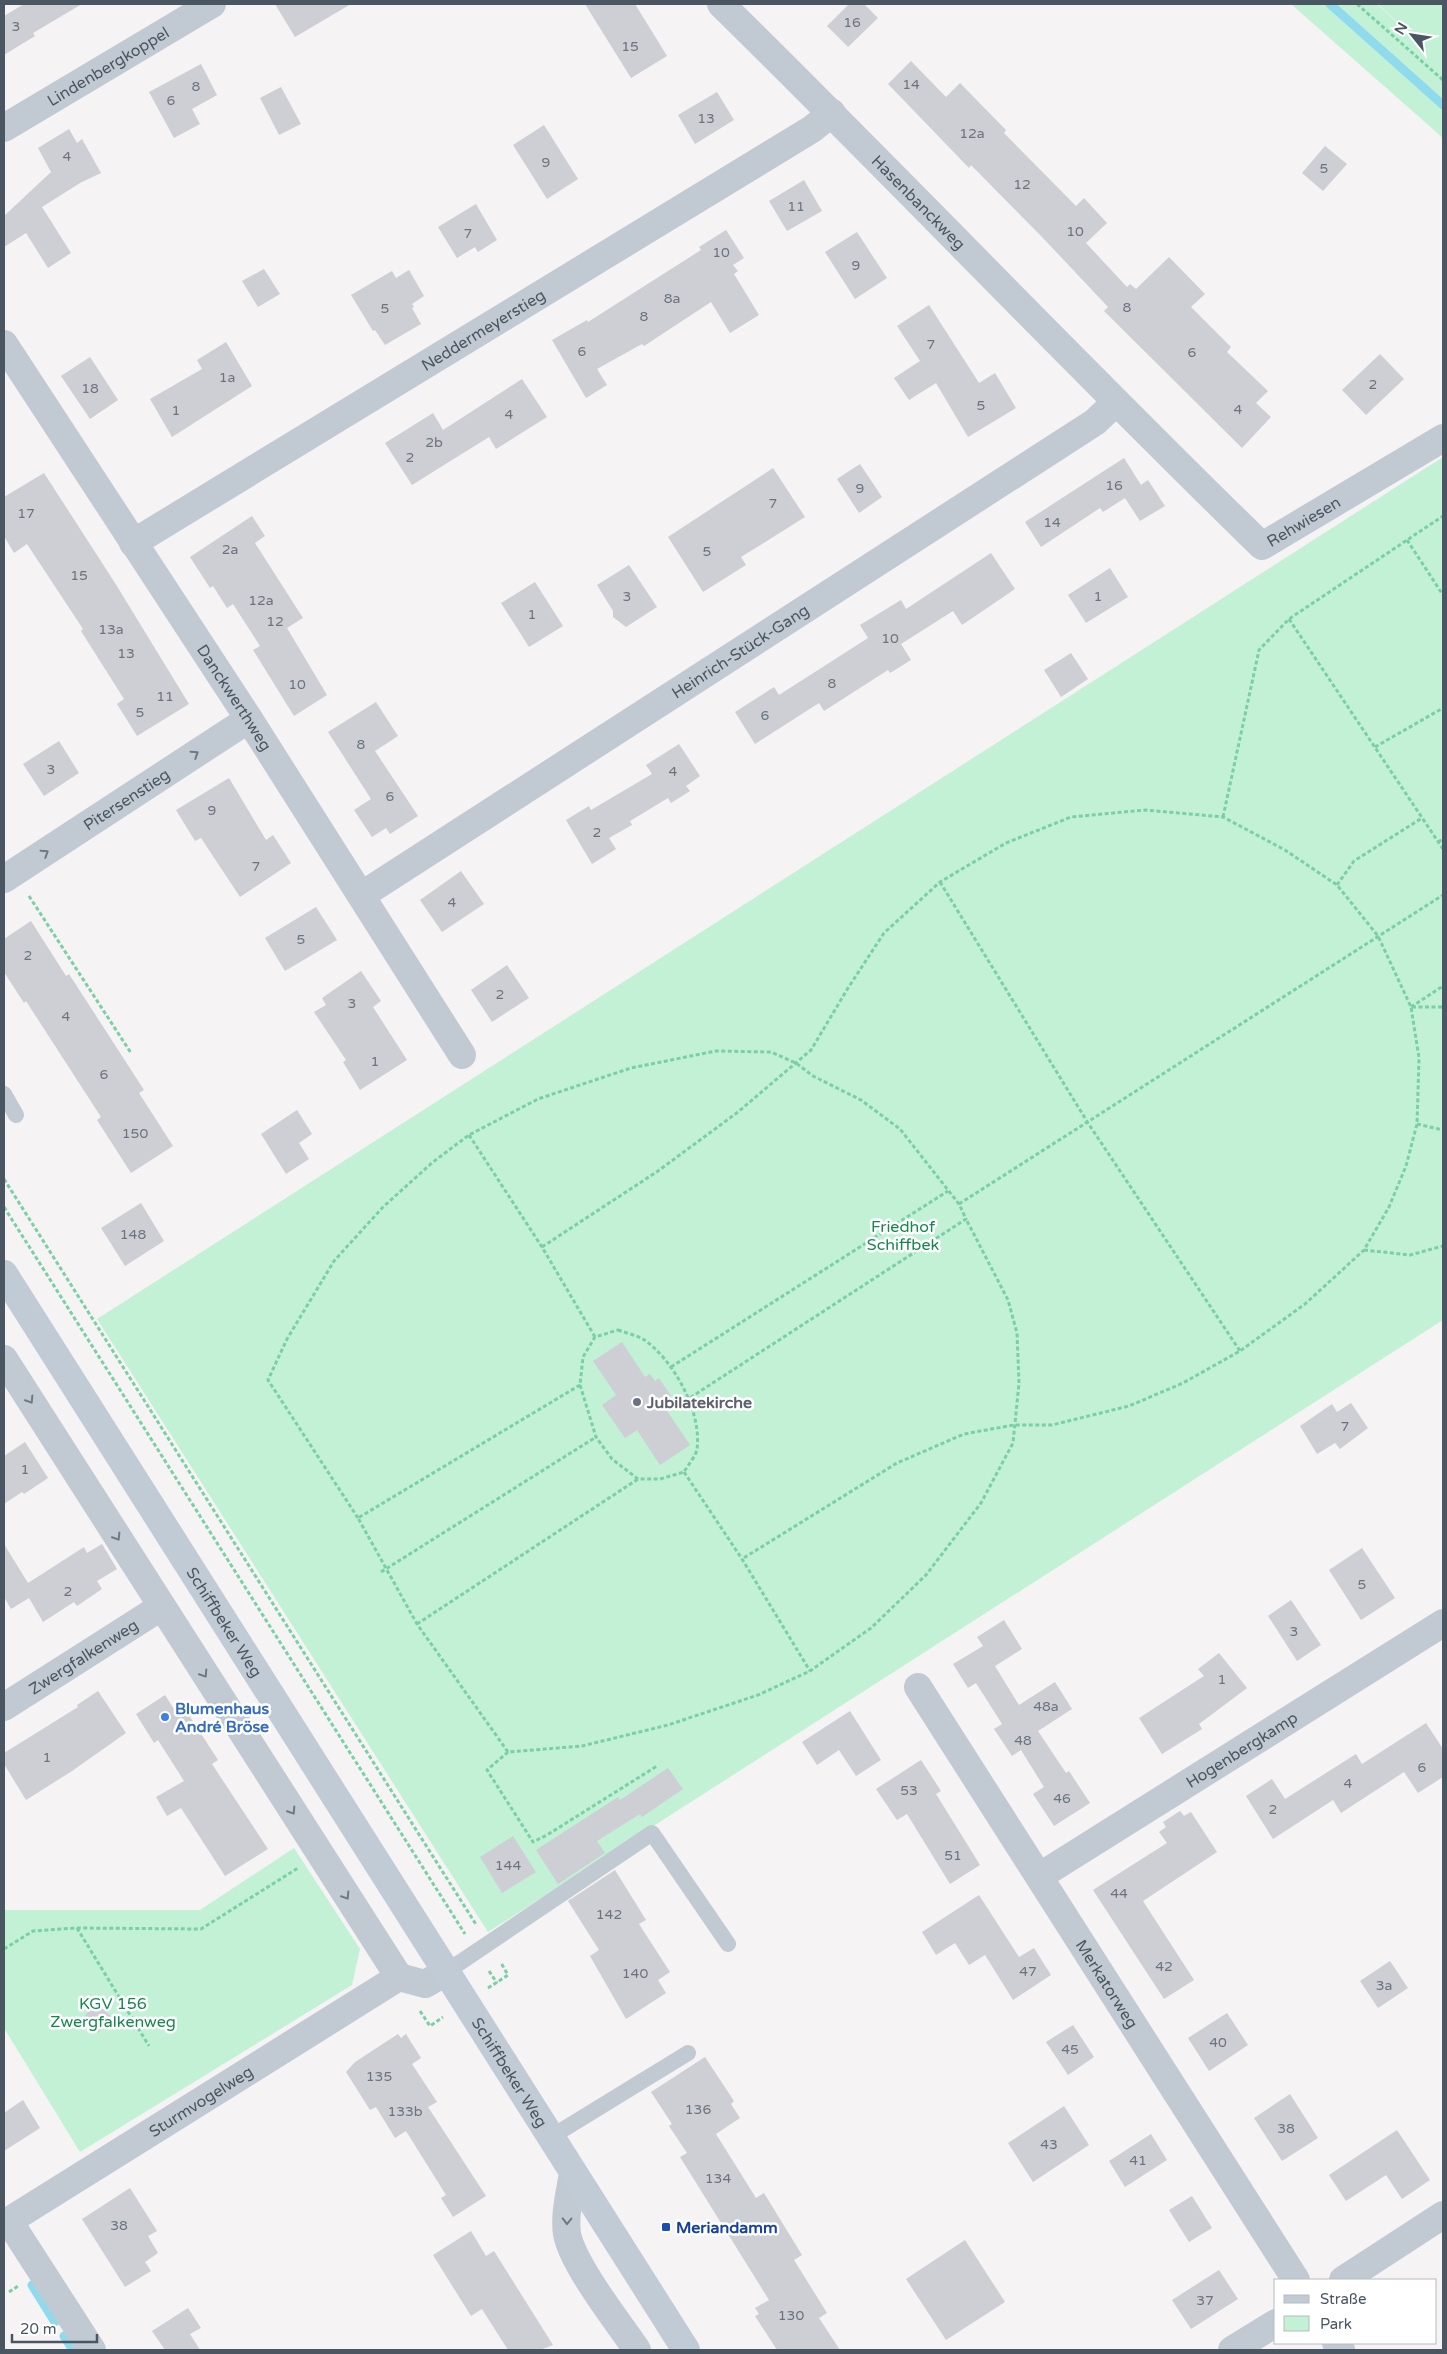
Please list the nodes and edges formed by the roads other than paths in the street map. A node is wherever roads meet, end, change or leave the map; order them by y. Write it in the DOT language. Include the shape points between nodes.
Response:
graph roads {
  1 [pos="212,4"];
  2 [pos="721,4"];
  3 [pos="832,113"];
  4 [pos="4,128"];
  5 [pos="4,344"];
  6 [pos="1116,403"];
  7 [pos="1443,438"];
  8 [pos="133,543"];
  9 [pos="249,719"];
  10 [pos="9,876"];
  11 [pos="362,896"];
  12 [pos="462,1055"];
  13 [pos="4,1094"];
  14 [pos="16,1115"];
  15 [pos="4,1274"];
  16 [pos="5,1363"];
  17 [pos="162,1607"];
  18 [pos="1443,1624"];
  19 [pos="918,1688"];
  20 [pos="4,1707"];
  21 [pos="1040,1876"];
  22 [pos="728,1944"];
  23 [pos="446,1972"];
  24 [pos="399,1977"];
  25 [pos="688,2053"];
  26 [pos="551,2137"];
  27 [pos="574,2173"];
  28 [pos="1443,2215"];
  29 [pos="7,2222"];
  30 [pos="1295,2279"];
  31 [pos="1344,2279"];
  32 [pos="1274,2324"];
  33 [pos="92,2350"];
  34 [pos="637,2350"];
  35 [pos="686,2350"];
  36 [pos="1232,2350"];
  1 -- 4 [label="street, Lindenbergkoppel"];
  2 -- 3 [label="street, Hasenbanckweg"];
  3 -- 6 [label="street, Hasenbanckweg"];
  3 -- 8 [label="street, Neddermeyerstieg" via="804,134"];
  5 -- 8 [label="street, Danckwerthweg"];
  6 -- 7 [label="street, Rehwiesen" via="1262,546"];
  6 -- 11 [label="street, Heinrich-Stück-Gang" via="1095,422"];
  8 -- 9 [label="street, Danckwerthweg"];
  10 -- 9 [label="street, Pitersenstieg, one-way"];
  9 -- 11 [label="street, Danckwerthweg"];
  11 -- 12 [label="street, Danckwerthweg"];
  13 -- 14 [label="lane"];
  15 -- 23 [label="main road, Schiffbeker Weg"];
  16 -- 17 [label="street, one-way"];
  17 -- 20 [label="street, Zwergfalkenweg"];
  17 -- 24 [label="street, one-way"];
  18 -- 21 [label="street, Hogenbergkamp"];
  19 -- 21 [label="street, Merkatorweg"];
  21 -- 30 [label="street, Merkatorweg"];
  22 -- 23 [label="lane" via="652,1832"];
  23 -- 24 [label="street" via="425,1984"];
  23 -- 26 [label="main road, Schiffbeker Weg"];
  24 -- 29 [label="street, Sturmvogelweg"];
  25 -- 26 [label="lane"];
  26 -- 27 [label="main road, Schiffbeker Weg"];
  27 -- 34 [label="street, one-way" via="566,2218 574,2256"];
  27 -- 35 [label="main road, Schiffbeker Weg"];
  28 -- 31 [label="street"];
  29 -- 33 [label="street"];
  32 -- 36 [label="street"];
}
